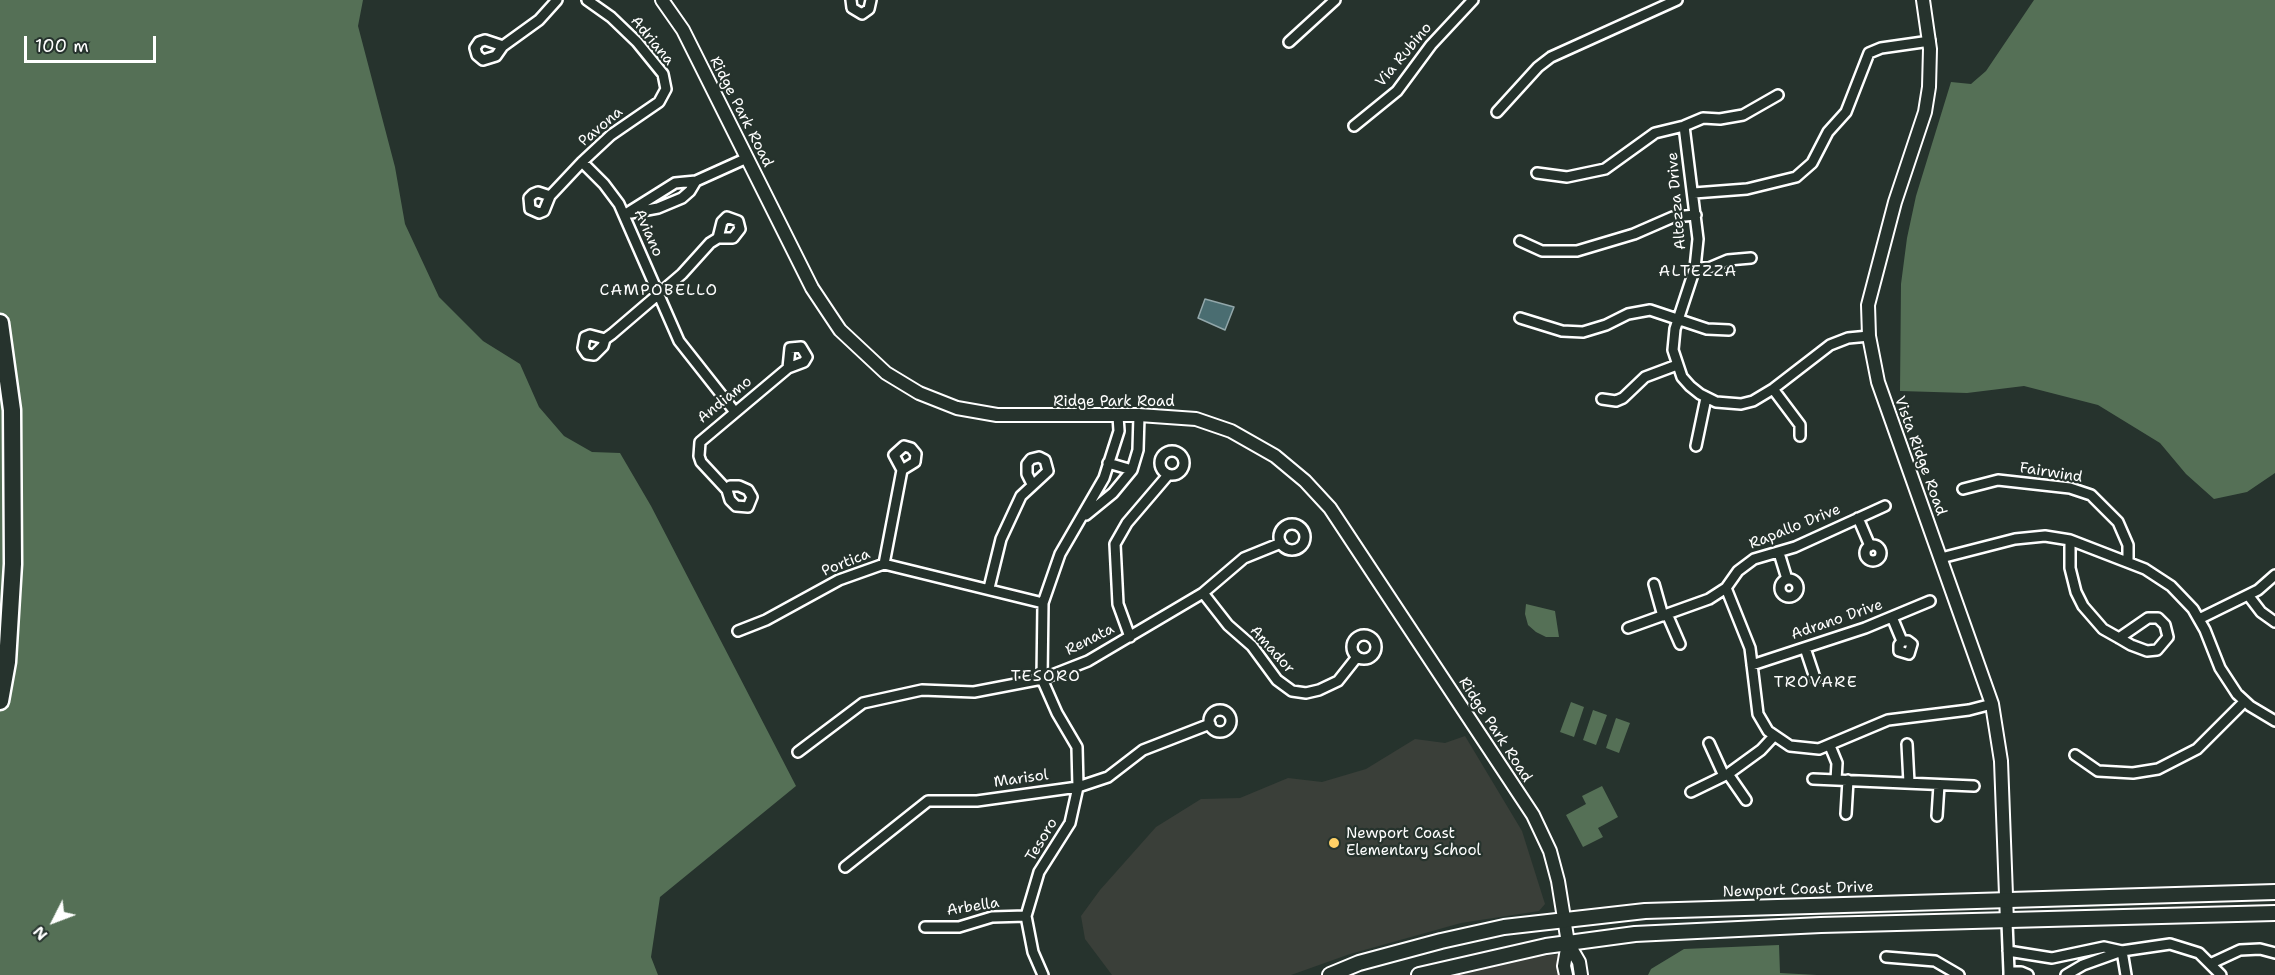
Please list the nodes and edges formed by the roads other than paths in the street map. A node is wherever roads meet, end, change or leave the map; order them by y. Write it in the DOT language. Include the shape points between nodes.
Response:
graph roads {
  1 [pos="557,0"];
  2 [pos="587,0"];
  3 [pos="662,0"];
  4 [pos="851,0"];
  5 [pos="871,0"];
  6 [pos="1335,0"];
  7 [pos="1473,0"];
  8 [pos="1677,0"];
  9 [pos="1923,0"];
  10 [pos="1930,41"];
  11 [pos="1289,42"];
  12 [pos="503,46"];
  13 [pos="666,81"];
  14 [pos="1778,95"];
  15 [pos="1497,112"];
  16 [pos="1354,126"];
  17 [pos="1684,126"];
  18 [pos="747,158"];
  19 [pos="582,162"];
  20 [pos="1537,173"];
  21 [pos="696,181"];
  22 [pos="665,191"];
  23 [pos="1694,193"];
  24 [pos="550,196"];
  25 [pos="670,201"];
  26 [pos="624,215"];
  27 [pos="1696,215"];
  28 [pos="718,238"];
  29 [pos="1520,241"];
  30 [pos="1751,258"];
  31 [pos="1695,268"];
  32 [pos="658,295"];
  33 [pos="1520,318"];
  34 [pos="1679,318"];
  35 [pos="0,323"];
  36 [pos="1729,330"];
  37 [pos="1869,336"];
  38 [pos="605,339"];
  39 [pos="1677,365"];
  40 [pos="788,368"];
  41 [pos="1773,389"];
  42 [pos="1706,398"];
  43 [pos="1602,399"];
  44 [pos="735,411"];
  45 [pos="1139,415"];
  46 [pos="1118,416"];
  47 [pos="1800,436"];
  48 [pos="1696,446"];
  49 [pos="1108,463"];
  50 [pos="902,470"];
  51 [pos="1132,470"];
  52 [pos="1168,475"];
  53 [pos="1032,484"];
  54 [pos="1963,489"];
  55 [pos="727,490"];
  56 [pos="1885,506"];
  57 [pos="1858,518"];
  58 [pos="1082,519"];
  59 [pos="2070,540"];
  60 [pos="1281,543"];
  61 [pos="1870,546"];
  62 [pos="1779,553"];
  63 [pos="1941,558"];
  64 [pos="2128,562"];
  65 [pos="884,564"];
  66 [pos="2275,575"];
  67 [pos="1787,579"];
  68 [pos="1654,584"];
  69 [pos="989,588"];
  70 [pos="1726,588"];
  71 [pos="1203,593"];
  72 [pos="2248,595"];
  73 [pos="1930,601"];
  74 [pos="1043,603"];
  75 [pos="1665,615"];
  76 [pos="1892,617"];
  77 [pos="2199,619"];
  78 [pos="2275,622"];
  79 [pos="1628,628"];
  80 [pos="738,631"];
  81 [pos="1130,637"];
  82 [pos="2119,638"];
  83 [pos="1902,641"];
  84 [pos="1680,644"];
  85 [pos="1805,648"];
  86 [pos="1357,657"];
  87 [pos="1752,665"];
  88 [pos="1815,678"];
  89 [pos="1042,679"];
  90 [pos="0,701"];
  91 [pos="2244,702"];
  92 [pos="1992,704"];
  93 [pos="2275,720"];
  94 [pos="1210,724"];
  95 [pos="1774,736"];
  96 [pos="1709,743"];
  97 [pos="1907,744"];
  98 [pos="1830,746"];
  99 [pos="798,752"];
  100 [pos="2075,755"];
  101 [pos="1726,775"];
  102 [pos="1813,779"];
  103 [pos="1836,780"];
  104 [pos="1848,780"];
  105 [pos="1909,783"];
  106 [pos="1939,785"];
  107 [pos="1974,786"];
  108 [pos="1078,787"];
  109 [pos="1691,792"];
  110 [pos="1746,800"];
  111 [pos="1846,814"];
  112 [pos="1937,816"];
  113 [pos="844,867"];
  114 [pos="2275,892"];
  115 [pos="2006,900"];
  116 [pos="2275,913"];
  117 [pos="1026,916"];
  118 [pos="1565,920"];
  119 [pos="2007,922"];
  120 [pos="925,927"];
  121 [pos="1568,943"];
  122 [pos="2008,951"];
  123 [pos="2122,951"];
  124 [pos="2275,953"];
  125 [pos="1887,957"];
  126 [pos="2212,963"];
  127 [pos="2009,973"];
  128 [pos="1042,975"];
  129 [pos="1330,975"];
  130 [pos="1419,975"];
  131 [pos="1566,975"];
  132 [pos="1581,975"];
  133 [pos="1959,975"];
  134 [pos="2028,975"];
  135 [pos="2066,975"];
  136 [pos="2126,975"];
  137 [pos="2221,975"];
  1 -- 12 [label="street" via="539,20"];
  2 -- 13 [label="street, Adriana" via="628,32"];
  3 -- 18 [label="street, Ridge Park Road" via="683,30"];
  4 -- 5 [label="street" via="852,8 862,14 869,9"];
  6 -- 11 [label="street"];
  7 -- 16 [label="street, Via Rubino" via="1396,91"];
  8 -- 15 [label="street" via="1551,57"];
  9 -- 10 [label="street, Vista Ridge Road"];
  10 -- 23 [label="street" via="1869,53 1846,112 1828,132 1812,163 1796,177 1747,189"];
  10 -- 37 [label="street, Vista Ridge Road" via="1925,112 1895,202 1868,305"];
  13 -- 19 [label="street, Pavona" via="659,102"];
  14 -- 17 [label="street" via="1743,116 1703,118"];
  17 -- 20 [label="street" via="1646,136 1605,169 1567,177"];
  17 -- 23 [label="street, Altezza Drive"];
  18 -- 21 [label="street"];
  18 -- 46 [label="street, Ridge Park Road" via="825,310 857,349 886,373 932,398 980,413 1008,417"];
  19 -- 24 [label="street, Pavona"];
  19 -- 26 [label="street, Aviano" via="612,194"];
  21 -- 22 [label="street" via="675,183"];
  21 -- 25 [label="street" via="682,198"];
  22 -- 25 [label="street"];
  22 -- 26 [label="street"];
  23 -- 27 [label="street, Altezza Drive"];
  25 -- 26 [label="street" via="658,208"];
  26 -- 32 [label="street, Aviano"];
  27 -- 29 [label="street" via="1673,218 1577,251 1542,251"];
  27 -- 31 [label="street, Altezza Drive"];
  28 -- 32 [label="street"];
  30 -- 31 [label="street"];
  31 -- 34 [label="street, Altezza Drive"];
  32 -- 38 [label="street"];
  32 -- 44 [label="street, Aviano" via="679,341"];
  33 -- 34 [label="street" via="1573,332 1593,330 1639,311 1661,311"];
  34 -- 36 [label="street" via="1707,329"];
  34 -- 39 [label="street, Altezza Drive" via="1673,338"];
  35 -- 90 [label="highway" via="12,410 13,564 7,662"];
  37 -- 41 [label="street" via="1830,345"];
  37 -- 63 [label="street, Vista Ridge Road" via="1878,382"];
  39 -- 42 [label="street, Altezza Drive" via="1690,386"];
  39 -- 43 [label="street" via="1646,377 1623,398"];
  40 -- 44 [label="street, Andiamo"];
  41 -- 42 [label="street" via="1741,404"];
  41 -- 47 [label="street" via="1800,424"];
  42 -- 48 [label="street"];
  44 -- 55 [label="street, Andiamo" via="704,436 698,448 701,462"];
  45 -- 46 [label="street, Ridge Park Road"];
  45 -- 51 [label="street, Tesoro" via="1138,450"];
  45 -- 118 [label="street, Ridge Park Road" via="1196,419 1231,431 1286,464 1330,508 1533,815 1550,851"];
  46 -- 49 [label="street, Tesoro" via="1119,432"];
  49 -- 51 [label="street"];
  49 -- 58 [label="street, Tesoro"];
  50 -- 65 [label="street"];
  51 -- 58 [label="street, Tesoro" via="1113,493"];
  52 -- 81 [label="street" via="1127,523 1115,544 1119,604"];
  53 -- 69 [label="street" via="1021,496 1001,539"];
  54 -- 64 [label="street, Fairwind" via="1998,480 2070,488 2091,495 2118,522 2128,545"];
  56 -- 57 [label="street, Rapallo Drive"];
  57 -- 61 [label="street"];
  57 -- 62 [label="street, Rapallo Drive"];
  58 -- 74 [label="street, Tesoro" via="1060,554"];
  59 -- 63 [label="street" via="2025,537"];
  59 -- 64 [label="street"];
  59 -- 82 [label="street" via="2070,568 2076,592 2092,618"];
  60 -- 71 [label="street, Renata" via="1244,558"];
  62 -- 67 [label="street"];
  62 -- 70 [label="street, Rapallo Drive" via="1754,559 1738,571"];
  63 -- 92 [label="street, Vista Ridge Road"];
  64 -- 77 [label="street" via="2171,586"];
  65 -- 69 [label="street, Portica"];
  65 -- 80 [label="street, Portica" via="839,580"];
  66 -- 72 [label="street"];
  68 -- 75 [label="street"];
  69 -- 74 [label="street, Portica"];
  70 -- 75 [label="street" via="1709,599"];
  70 -- 87 [label="street" via="1746,636"];
  71 -- 81 [label="street, Renata"];
  71 -- 86 [label="street, Amador" via="1228,625 1252,646 1276,680 1292,691 1306,693 1338,681"];
  72 -- 77 [label="street"];
  72 -- 78 [label="street"];
  73 -- 76 [label="street, Adrano Drive"];
  74 -- 89 [label="street, Tesoro"];
  75 -- 79 [label="street"];
  75 -- 84 [label="street"];
  76 -- 83 [label="street"];
  76 -- 85 [label="street, Adrano Drive"];
  77 -- 91 [label="street" via="2220,668"];
  81 -- 89 [label="street, Renata" via="1088,661"];
  82 -- 82 [label="street" via="2147,651 2157,650 2168,637 2158,618 2148,618"];
  85 -- 87 [label="street, Adrano Drive"];
  85 -- 88 [label="street"];
  87 -- 95 [label="street" via="1758,714"];
  89 -- 99 [label="street, Renata" via="974,692 922,690 863,703"];
  89 -- 108 [label="street, Tesoro" via="1077,747"];
  91 -- 93 [label="street"];
  91 -- 100 [label="street" via="2197,749 2158,769 2133,773 2098,771"];
  92 -- 98 [label="street" via="1888,720"];
  92 -- 115 [label="street, Vista Ridge Road" via="2001,761"];
  94 -- 108 [label="street, Marisol" via="1143,750 1108,777"];
  95 -- 98 [label="street" via="1798,748"];
  95 -- 101 [label="street"];
  96 -- 101 [label="street"];
  97 -- 105 [label="street"];
  98 -- 103 [label="street" via="1837,763"];
  101 -- 109 [label="street"];
  101 -- 110 [label="street"];
  102 -- 103 [label="street"];
  103 -- 104 [label="street"];
  104 -- 105 [label="street"];
  104 -- 111 [label="street"];
  105 -- 106 [label="street"];
  106 -- 107 [label="street"];
  106 -- 112 [label="street"];
  108 -- 113 [label="street, Marisol" via="977,801 928,801"];
  108 -- 117 [label="street, Tesoro" via="1070,823 1039,872"];
  114 -- 115 [label="main road, Newport Coast Drive"];
  115 -- 118 [label="main road, Newport Coast Drive" via="1645,911"];
  115 -- 119 [label="street, Vista Ridge Road"];
  116 -- 119 [label="main road"];
  117 -- 120 [label="street, Arbella" via="992,917 959,927"];
  117 -- 128 [label="street, Tesoro"];
  118 -- 121 [label="street, Ridge Park Road"];
  118 -- 129 [label="main road, Newport Coast Drive" via="1504,927 1441,941"];
  119 -- 121 [label="main road" via="1725,929 1635,934"];
  119 -- 122 [label="street"];
  121 -- 130 [label="main road"];
  121 -- 131 [label="street, Ridge Park Road"];
  121 -- 132 [label="street, Ridge Park Road" via="1579,962"];
  122 -- 123 [label="street" via="2052,958 2104,947"];
  122 -- 127 [label="street"];
  123 -- 126 [label="street" via="2177,945"];
  123 -- 135 [label="street" via="2083,964"];
  123 -- 136 [label="street"];
  124 -- 126 [label="street" via="2240,950"];
  125 -- 133 [label="street" via="1935,961"];
  126 -- 137 [label="street"];
  127 -- 134 [label="street"];
}
